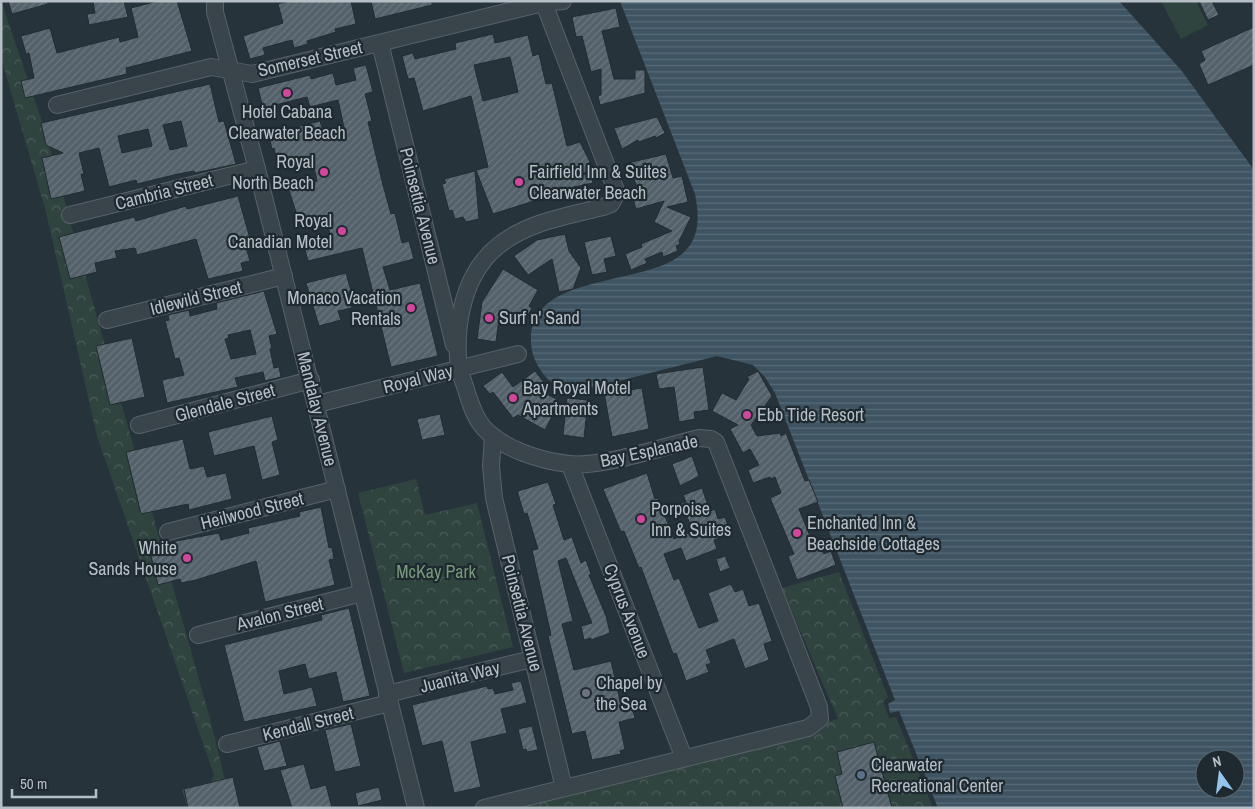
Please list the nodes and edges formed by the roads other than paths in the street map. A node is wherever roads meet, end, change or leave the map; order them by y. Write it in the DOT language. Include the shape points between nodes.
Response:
graph roads {
  1 [pos="563,1"];
  2 [pos="543,2"];
  3 [pos="212,5"];
  4 [pos="380,42"];
  5 [pos="232,71"];
  6 [pos="57,106"];
  7 [pos="258,169"];
  8 [pos="70,215"];
  9 [pos="284,276"];
  10 [pos="107,320"];
  11 [pos="518,354"];
  12 [pos="460,369"];
  13 [pos="311,380"];
  14 [pos="317,404"];
  15 [pos="139,425"];
  16 [pos="494,436"];
  17 [pos="570,464"];
  18 [pos="337,489"];
  19 [pos="168,532"];
  20 [pos="362,594"];
  21 [pos="198,635"];
  22 [pos="532,659"];
  23 [pos="388,699"];
  24 [pos="228,744"];
  25 [pos="684,758"];
  26 [pos="564,788"];
  27 [pos="416,808"];
  28 [pos="484,808"];
  1 -- 2 [label="street, Somerset Street"];
  2 -- 4 [label="street, Somerset Street"];
  2 -- 12 [label="street, Bay Esplanade" via="617,193 612,204 547,221 520,232 484,260 471,280 462,305"];
  3 -- 5 [label="street, Mandalay Avenue"];
  4 -- 5 [label="street, Somerset Street" via="252,74"];
  4 -- 12 [label="street, Poinsettia Avenue"];
  5 -- 6 [label="street, Somerset Street" via="210,67"];
  5 -- 7 [label="street, Mandalay Avenue"];
  7 -- 8 [label="street, Cambria Street"];
  7 -- 9 [label="street, Mandalay Avenue"];
  9 -- 10 [label="street, Idlewild Street"];
  9 -- 13 [label="street, Mandalay Avenue"];
  11 -- 12 [label="street, Royal Way"];
  12 -- 14 [label="street, Royal Way"];
  12 -- 16 [label="street, Bay Esplanade" via="473,412"];
  13 -- 14 [label="street, Mandalay Avenue"];
  13 -- 15 [label="street, Glendale Street"];
  14 -- 18 [label="street, Mandalay Avenue"];
  16 -- 17 [label="street, Bay Esplanade" via="528,454"];
  16 -- 22 [label="street, Poinsettia Avenue" via="491,466 494,498"];
  17 -- 25 [label="street, Cyprus Avenue"];
  17 -- 25 [label="street, Bay Esplanade" via="607,461 698,438 711,439 719,448 819,707 820,719 808,728"];
  18 -- 19 [label="street, Heilwood Street"];
  18 -- 20 [label="street, Mandalay Avenue"];
  20 -- 21 [label="street, Avalon Street"];
  20 -- 23 [label="street, Mandalay Avenue"];
  22 -- 23 [label="street, Juanita Way"];
  22 -- 26 [label="street, Poinsettia Avenue"];
  23 -- 24 [label="street, Kendall Street"];
  23 -- 27 [label="street, Mandalay Avenue"];
  25 -- 26 [label="street, Bay Esplanade"];
  26 -- 28 [label="street, Bay Esplanade"];
}
